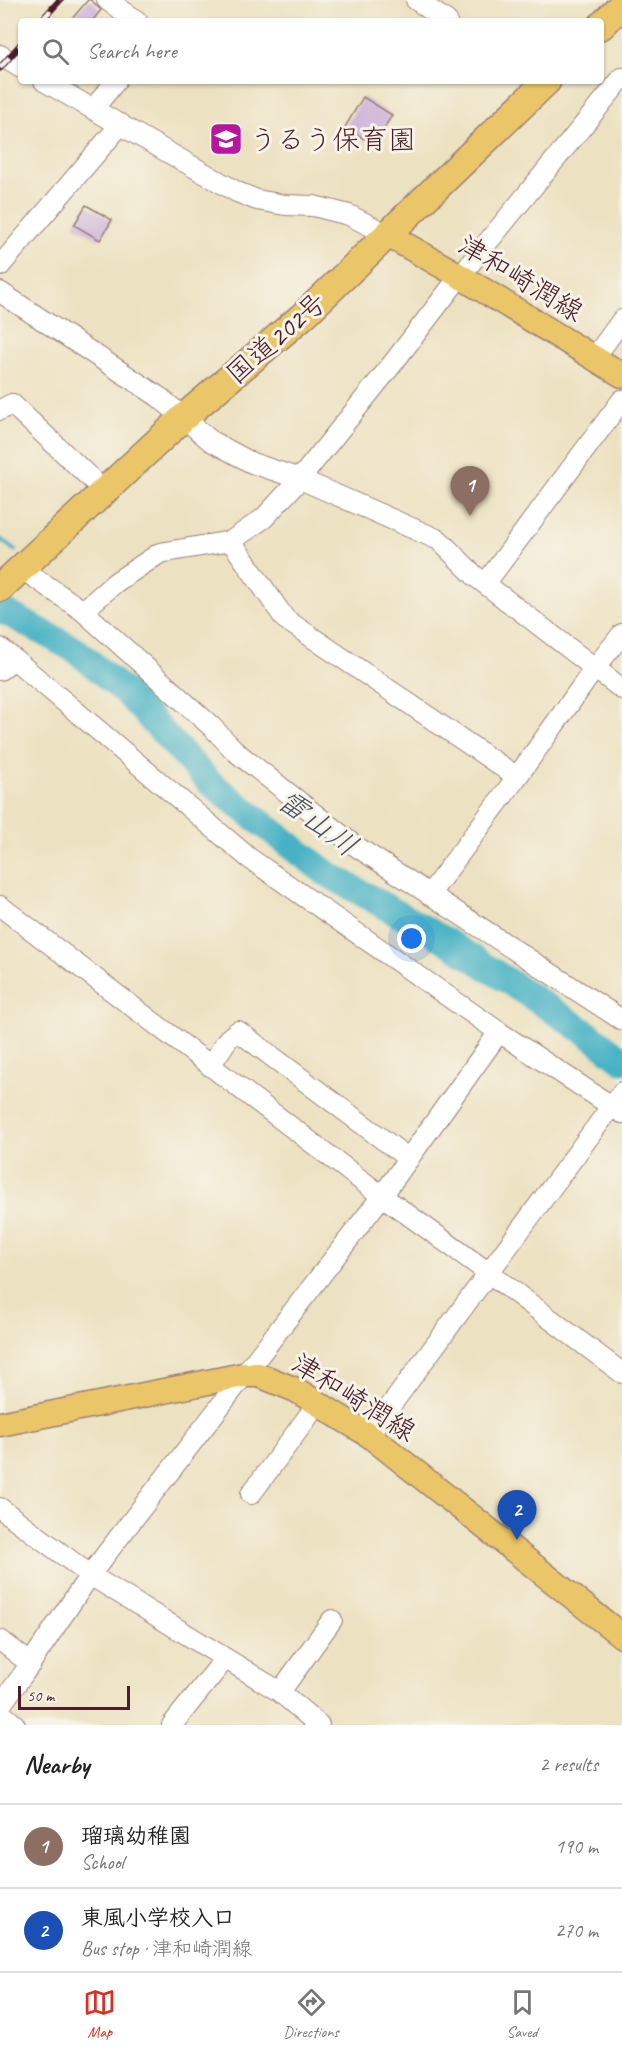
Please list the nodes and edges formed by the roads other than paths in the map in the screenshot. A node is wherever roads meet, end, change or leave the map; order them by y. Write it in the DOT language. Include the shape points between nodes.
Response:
graph roads {
  1 [pos="107,0"];
  2 [pos="416,0"];
  3 [pos="622,5"];
  4 [pos="133,18"];
  5 [pos="443,18"];
  6 [pos="604,23"];
  7 [pos="0,55"];
  8 [pos="18,66"];
  9 [pos="622,78"];
  10 [pos="49,84"];
  11 [pos="114,84"];
  12 [pos="540,84"];
  13 [pos="93,109"];
  14 [pos="121,124"];
  15 [pos="388,235"];
  16 [pos="0,266"];
  17 [pos="460,276"];
  18 [pos="0,292"];
  19 [pos="622,320"];
  20 [pos="595,357"];
  21 [pos="622,375"];
  22 [pos="622,400"];
  23 [pos="0,410"];
  24 [pos="183,418"];
  25 [pos="300,479"];
  26 [pos="104,491"];
  27 [pos="231,541"];
  28 [pos="7,578"];
  29 [pos="485,585"];
  30 [pos="82,611"];
  31 [pos="622,634"];
  32 [pos="5,659"];
  33 [pos="595,668"];
  34 [pos="622,688"];
  35 [pos="518,777"];
  36 [pos="429,896"];
  37 [pos="0,906"];
  38 [pos="622,1020"];
  39 [pos="499,1032"];
  40 [pos="210,1066"];
  41 [pos="619,1103"];
  42 [pos="409,1159"];
  43 [pos="382,1196"];
  44 [pos="489,1273"];
  45 [pos="622,1373"];
  46 [pos="243,1375"];
  47 [pos="318,1403"];
  48 [pos="0,1424"];
  49 [pos="369,1435"];
  50 [pos="251,1494"];
  51 [pos="0,1508"];
  52 [pos="90,1575"];
  53 [pos="332,1620"];
  54 [pos="622,1636"];
  55 [pos="0,1640"];
  56 [pos="225,1659"];
  57 [pos="31,1664"];
  58 [pos="280,1692"];
  59 [pos="0,1706"];
  60 [pos="0,1712"];
  61 [pos="15,1725"];
  62 [pos="172,1725"];
  63 [pos="319,1725"];
  1 -- 4 [label="street"];
  2 -- 5 [label="street"];
  3 -- 6 [label="highway"];
  7 -- 8 [label="street"];
  9 -- 17 [label="street"];
  10 -- 13 [label="street"];
  11 -- 13 [label="street"];
  12 -- 15 [label="highway, 国道202号"];
  13 -- 14 [label="street"];
  14 -- 15 [label="street" via="237,192 257,200 315,206 349,215"];
  14 -- 16 [label="street"];
  15 -- 17 [label="main road, 津和崎潤線"];
  15 -- 24 [label="highway, 国道202号" via="305,314"];
  17 -- 20 [label="main road, 津和崎潤線"];
  17 -- 25 [label="street"];
  18 -- 24 [label="street" via="159,397"];
  19 -- 20 [label="street"];
  20 -- 21 [label="main road, 津和崎潤線"];
  22 -- 29 [label="street"];
  23 -- 26 [label="street" via="12,404"];
  24 -- 25 [label="street" via="211,441 252,463"];
  24 -- 26 [label="highway, 国道202号"];
  25 -- 27 [label="street" via="264,518"];
  25 -- 29 [label="street" via="439,540"];
  26 -- 28 [label="highway, 国道202号"];
  27 -- 30 [label="street" via="160,553"];
  27 -- 35 [label="street" via="285,619"];
  28 -- 30 [label="street"];
  29 -- 33 [label="street"];
  30 -- 36 [label="street" via="293,799"];
  31 -- 33 [label="street"];
  32 -- 39 [label="street" via="249,858"];
  33 -- 34 [label="street"];
  33 -- 35 [label="street"];
  35 -- 36 [label="street"];
  36 -- 38 [label="street"];
  37 -- 40 [label="street"];
  39 -- 41 [label="street"];
  39 -- 42 [label="street"];
  40 -- 42 [label="street" via="238,1031"];
  40 -- 43 [label="street"];
  41 -- 44 [label="street"];
  42 -- 43 [label="street"];
  43 -- 44 [label="street"];
  43 -- 46 [label="street"];
  44 -- 45 [label="street"];
  44 -- 49 [label="street"];
  46 -- 47 [label="main road, 津和崎潤線" via="259,1375"];
  46 -- 48 [label="main road, 津和崎潤線"];
  46 -- 52 [label="street"];
  47 -- 49 [label="main road, 津和崎潤線"];
  47 -- 50 [label="street"];
  49 -- 54 [label="main road, 津和崎潤線"];
  51 -- 52 [label="street"];
  52 -- 56 [label="street"];
  52 -- 57 [label="street"];
  53 -- 58 [label="street"];
  55 -- 57 [label="street"];
  56 -- 58 [label="street"];
  56 -- 62 [label="street"];
  57 -- 59 [label="street"];
  58 -- 63 [label="street"];
  60 -- 61 [label="street"];
}
